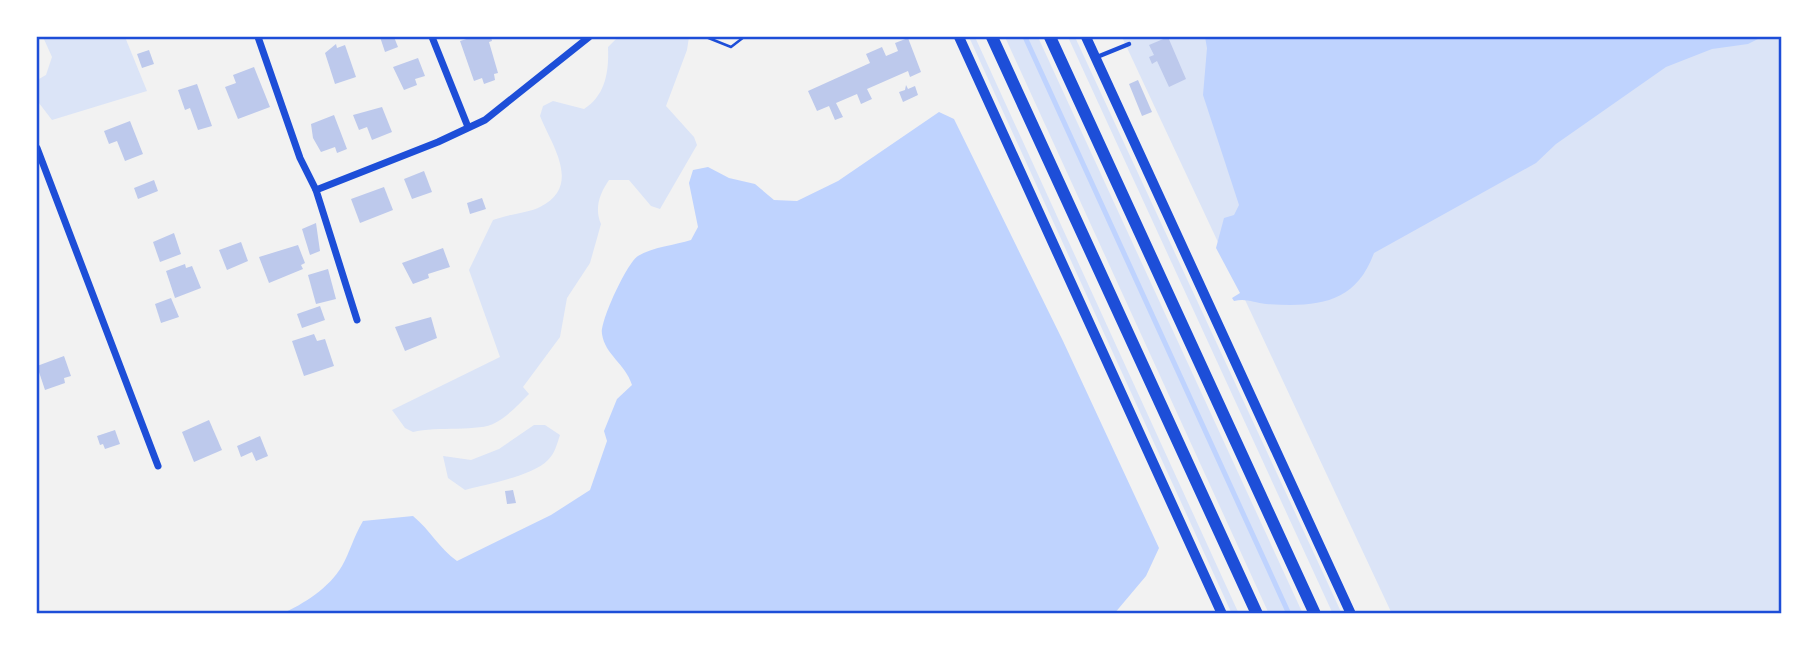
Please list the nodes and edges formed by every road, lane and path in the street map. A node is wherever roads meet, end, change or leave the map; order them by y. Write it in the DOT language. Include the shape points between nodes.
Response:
graph roads {
  1 [pos="258,37"];
  2 [pos="432,37"];
  3 [pos="589,37"];
  4 [pos="706,37"];
  5 [pos="744,37"];
  6 [pos="959,37"];
  7 [pos="992,37"];
  8 [pos="1050,37"];
  9 [pos="1086,37"];
  10 [pos="1129,44"];
  11 [pos="1095,58"];
  12 [pos="468,127"];
  13 [pos="37,148"];
  14 [pos="316,190"];
  15 [pos="357,320"];
  16 [pos="158,466"];
  17 [pos="1222,614"];
  18 [pos="1257,614"];
  19 [pos="1315,614"];
  20 [pos="1351,614"];
  1 -- 14 [label="street" via="300,158"];
  2 -- 12 [label="street"];
  3 -- 12 [label="street" via="485,120"];
  4 -- 5 [label="path" via="731,47"];
  6 -- 17 [label="street"];
  7 -- 18 [label="main road"];
  8 -- 19 [label="main road"];
  9 -- 11 [label="street"];
  10 -- 11 [label="lane"];
  11 -- 20 [label="street"];
  12 -- 14 [label="street"];
  13 -- 16 [label="street"];
  14 -- 15 [label="street"];
}
